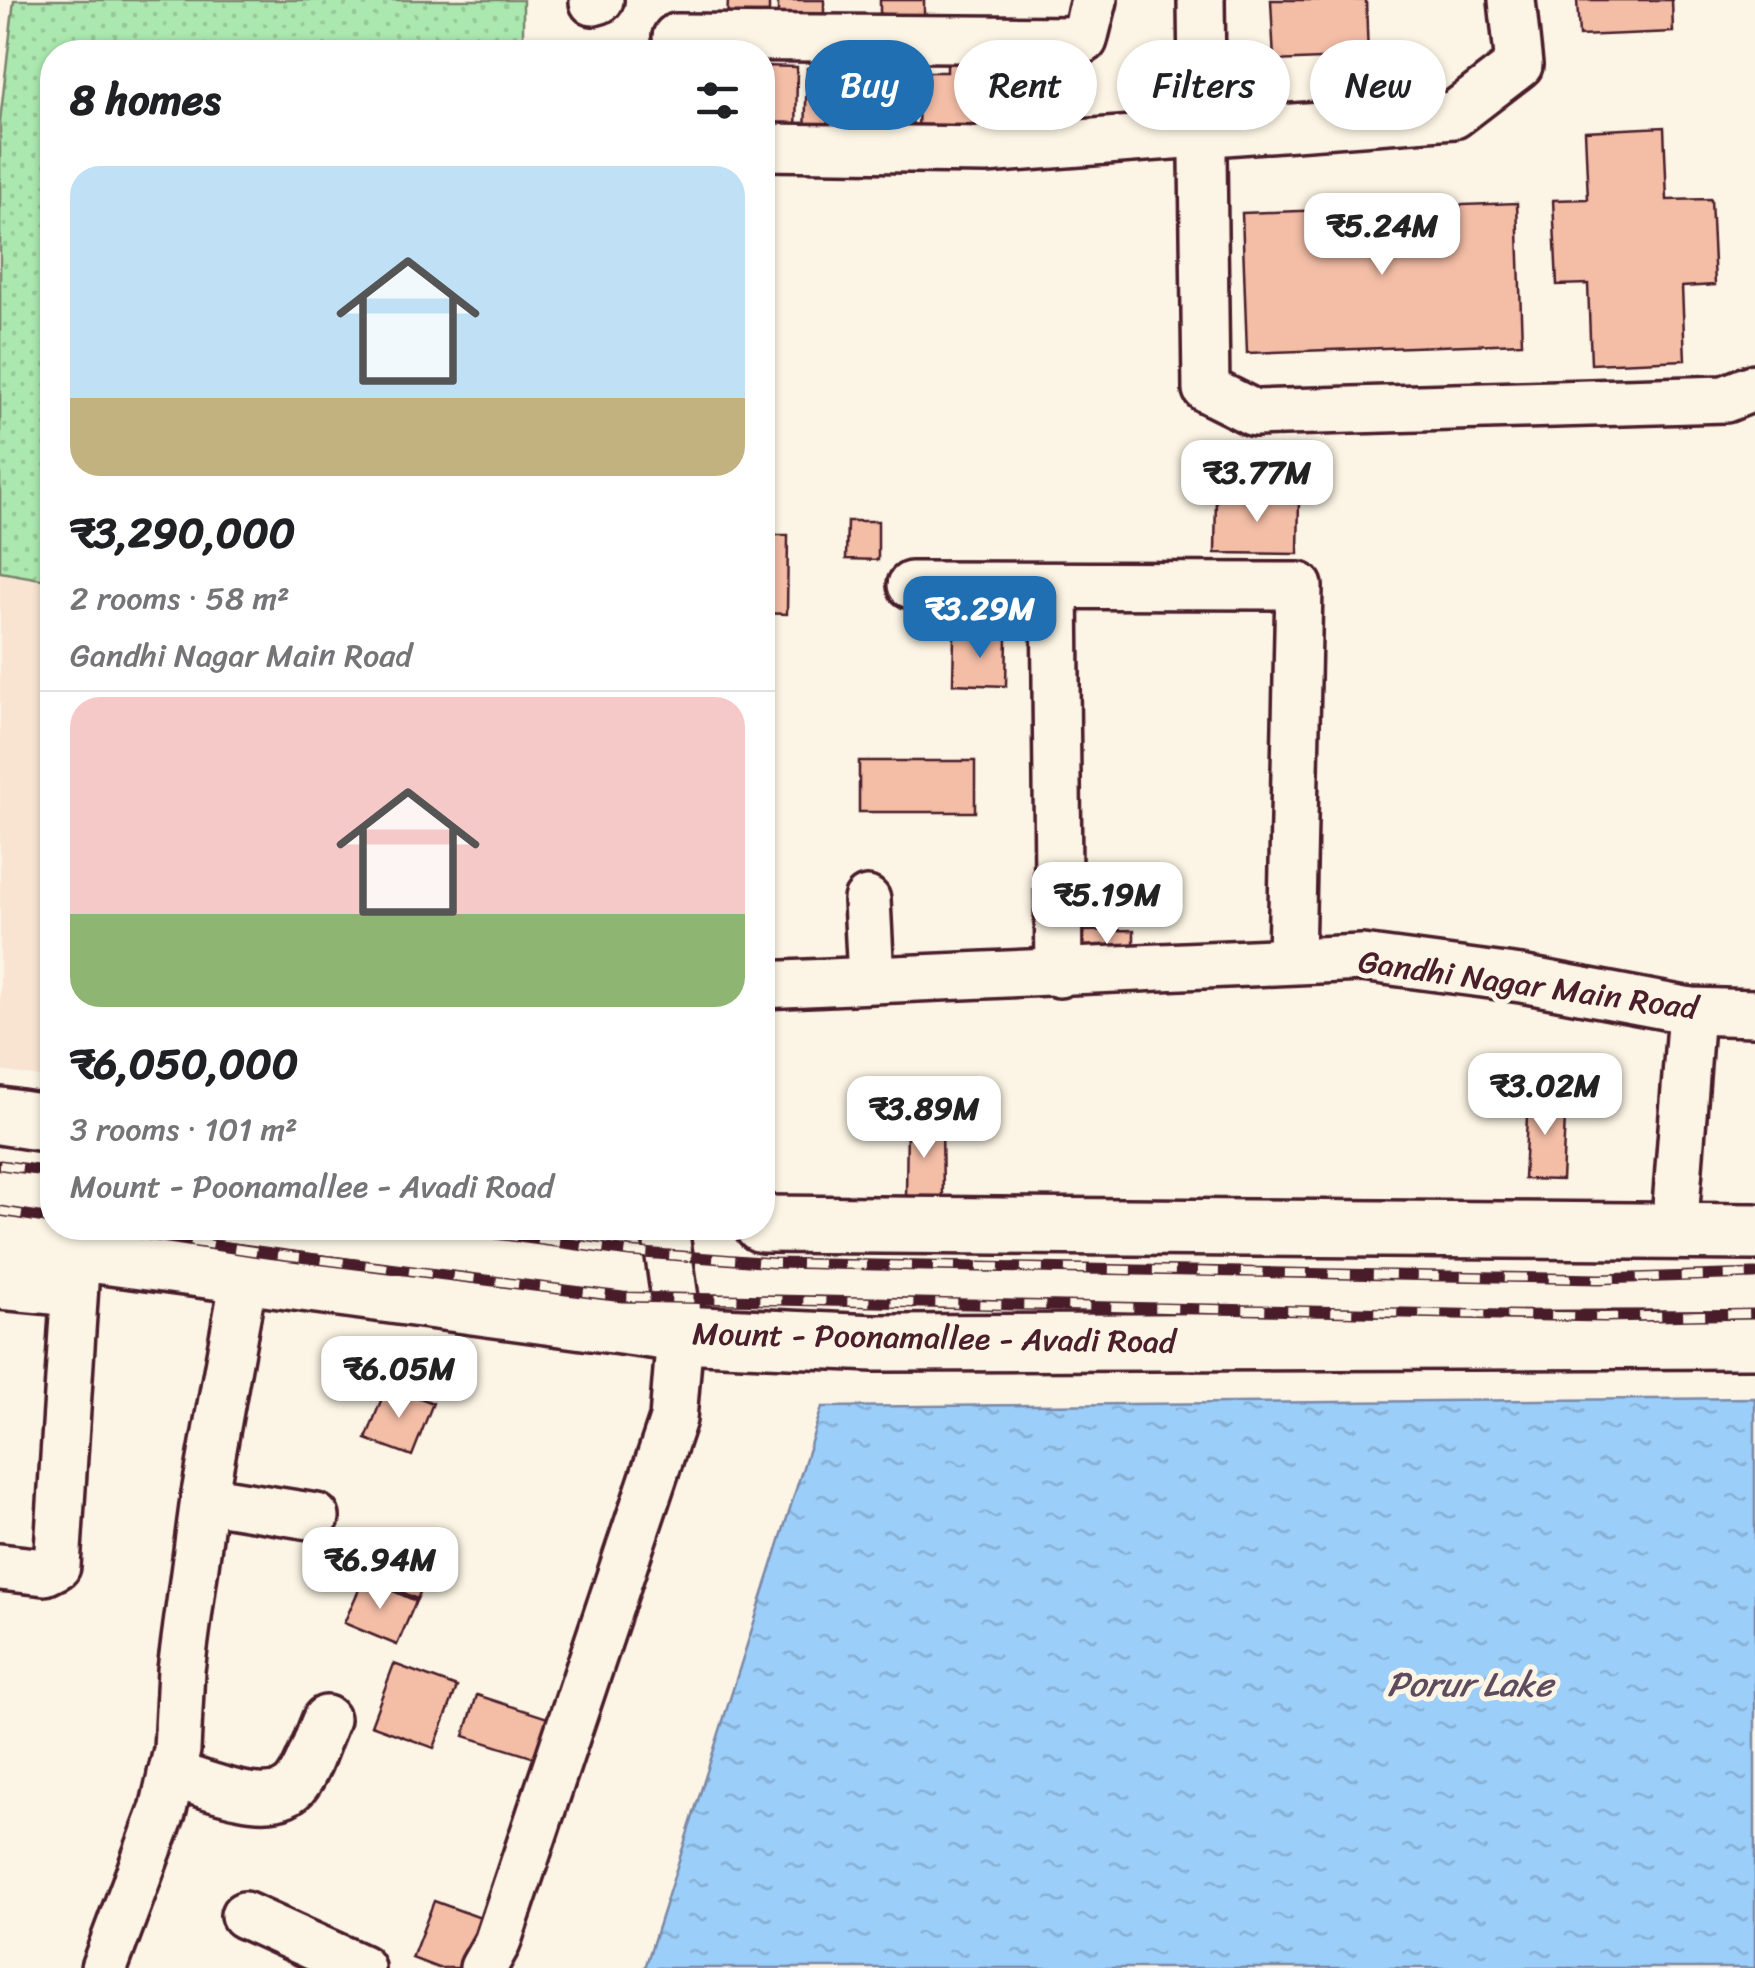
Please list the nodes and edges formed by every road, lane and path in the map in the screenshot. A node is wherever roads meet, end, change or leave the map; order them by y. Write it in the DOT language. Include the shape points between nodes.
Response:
graph roads {
  1 [pos="1094,0"];
  2 [pos="1201,0"];
  3 [pos="1512,0"];
  4 [pos="676,30"];
  5 [pos="1200,134"];
  6 [pos="775,147"];
  7 [pos="1755,387"];
  8 [pos="911,586"];
  9 [pos="1055,586"];
  10 [pos="867,900"];
  11 [pos="1290,959"];
  12 [pos="1059,974"];
  13 [pos="871,979"];
  14 [pos="775,984"];
  15 [pos="1692,1011"];
  16 [pos="1755,1012"];
  17 [pos="0,1116"];
  18 [pos="40,1122"];
  19 [pos="775,1224"];
  20 [pos="1755,1232"];
  21 [pos="1674,1233"];
  22 [pos="667,1240"];
  23 [pos="0,1242"];
  24 [pos="245,1272"];
  25 [pos="76,1273"];
  26 [pos="0,1286"];
  27 [pos="680,1334"];
  28 [pos="1755,1340"];
  29 [pos="204,1499"];
  30 [pos="316,1518"];
  31 [pos="0,1566"];
  32 [pos="326,1718"];
  33 [pos="171,1774"];
  34 [pos="244,1915"];
  35 [pos="104,1968"];
  36 [pos="361,1968"];
  37 [pos="483,1968"];
  1 -- 4 [label="street" via="1084,40"];
  2 -- 5 [label="street"];
  3 -- 5 [label="street" via="1520,66 1454,115"];
  5 -- 6 [label="street" via="986,150"];
  5 -- 7 [label="street" via="1206,389 1254,412 1725,399"];
  8 -- 9 [label="street"];
  9 -- 11 [label="street" via="1299,586"];
  9 -- 12 [label="street"];
  10 -- 13 [label="street"];
  11 -- 12 [label="street, Gandhi Nagar Main Road"];
  11 -- 15 [label="street, Gandhi Nagar Main Road" via="1380,960"];
  12 -- 13 [label="street, Gandhi Nagar Main Road"];
  13 -- 14 [label="street, Gandhi Nagar Main Road"];
  15 -- 16 [label="street, Gandhi Nagar Main Road"];
  15 -- 21 [label="street"];
  17 -- 18 [label="main road"];
  19 -- 21 [label="main road"];
  20 -- 21 [label="main road"];
  22 -- 27 [label="street"];
  23 -- 25 [label="main road, Mount - Poonamallee - Avadi Road"];
  24 -- 25 [label="main road, Mount - Poonamallee - Avadi Road"];
  24 -- 27 [label="main road, Mount - Poonamallee - Avadi Road"];
  24 -- 29 [label="street"];
  25 -- 26 [label="street"];
  25 -- 31 [label="street" via="58,1566 46,1572"];
  27 -- 28 [label="main road, Mount - Poonamallee - Avadi Road" via="874,1343"];
  27 -- 37 [label="street" via="674,1419 510,1907"];
  29 -- 30 [label="street"];
  29 -- 33 [label="street"];
  32 -- 33 [label="street" via="298,1782 286,1794 265,1798"];
  33 -- 35 [label="street"];
  34 -- 36 [label="street"];
}
